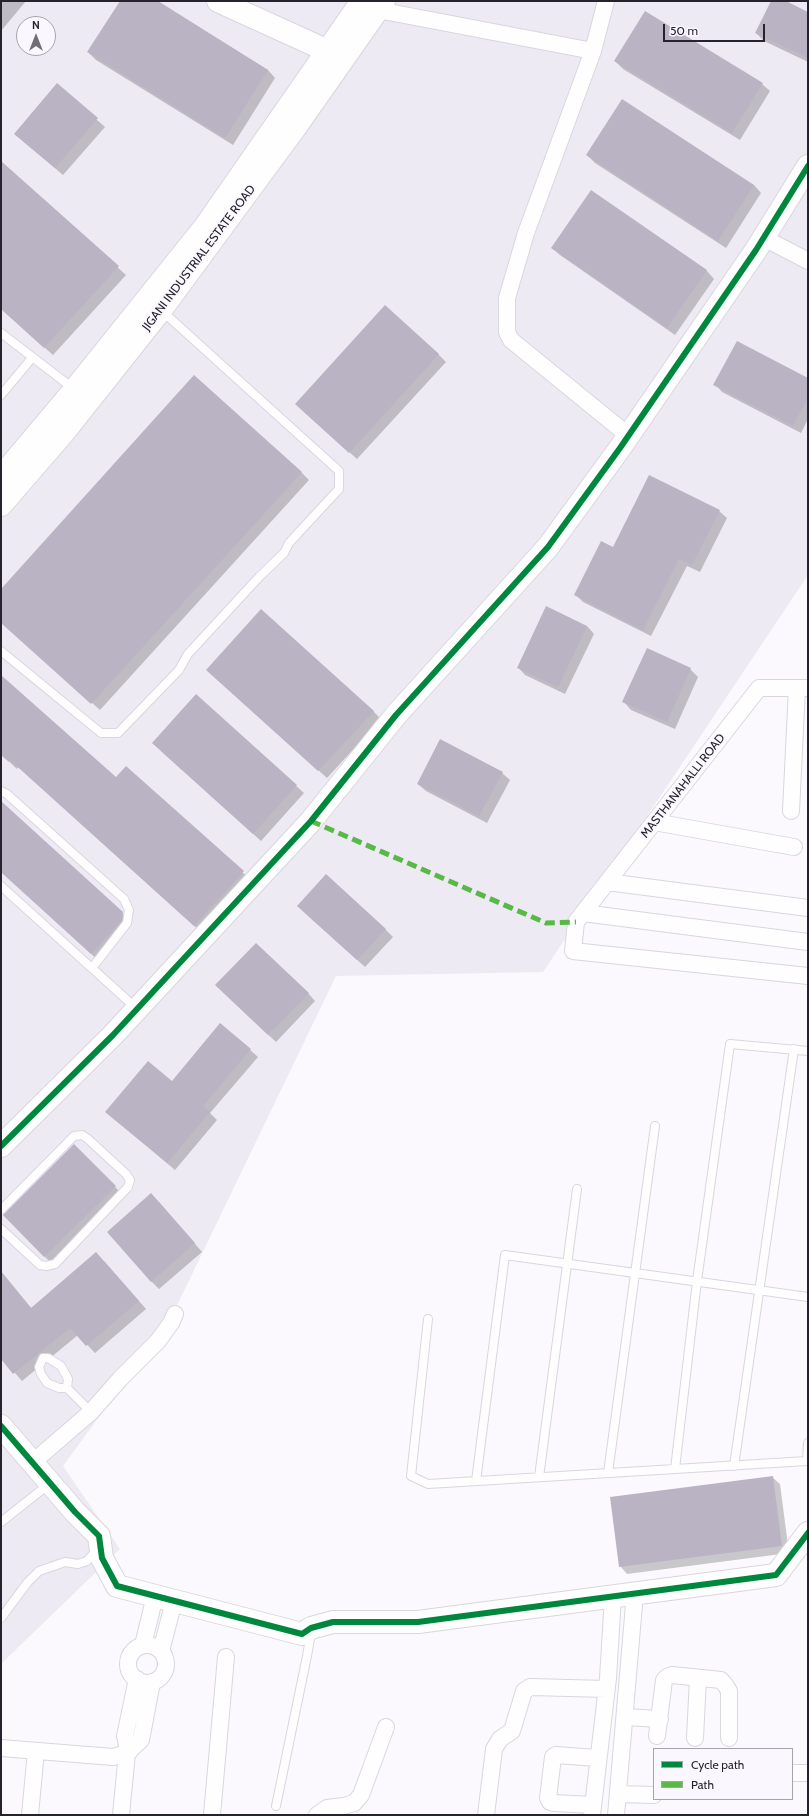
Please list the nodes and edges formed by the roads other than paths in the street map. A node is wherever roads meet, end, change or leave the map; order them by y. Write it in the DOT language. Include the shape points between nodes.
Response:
graph roads {
  1 [pos="218,1"];
  2 [pos="606,1"];
  3 [pos="375,4"];
  4 [pos="593,51"];
  5 [pos="336,55"];
  6 [pos="808,166"];
  7 [pos="764,238"];
  8 [pos="808,261"];
  9 [pos="161,310"];
  10 [pos="1,333"];
  11 [pos="32,358"];
  12 [pos="75,389"];
  13 [pos="1,395"];
  14 [pos="629,436"];
  15 [pos="1,477"];
  16 [pos="1,504"];
  17 [pos="1,651"];
  18 [pos="802,688"];
  19 [pos="1,791"];
  20 [pos="791,811"];
  21 [pos="654,822"];
  22 [pos="794,847"];
  23 [pos="607,882"];
  24 [pos="1,886"];
  25 [pos="808,908"];
  26 [pos="580,918"];
  27 [pos="808,942"];
  28 [pos="92,968"];
  29 [pos="808,976"];
  30 [pos="136,1008"];
  31 [pos="794,1049"];
  32 [pos="808,1051"];
  33 [pos="655,1126"];
  34 [pos="1,1146"];
  35 [pos="577,1189"];
  36 [pos="1,1210"];
  37 [pos="1,1229"];
  38 [pos="568,1263"];
  39 [pos="636,1273"];
  40 [pos="697,1281"];
  41 [pos="761,1290"];
  42 [pos="808,1297"];
  43 [pos="175,1314"];
  44 [pos="428,1319"];
  45 [pos="67,1388"];
  46 [pos="91,1412"];
  47 [pos="1,1426"];
  48 [pos="808,1443"];
  49 [pos="33,1462"];
  50 [pos="734,1466"];
  51 [pos="675,1469"];
  52 [pos="608,1473"];
  53 [pos="539,1477"];
  54 [pos="476,1481"];
  55 [pos="50,1483"];
  56 [pos="3,1518"];
  57 [pos="808,1533"];
  58 [pos="100,1547"];
  59 [pos="636,1593"];
  60 [pos="613,1597"];
  61 [pos="164,1598"];
  62 [pos="1,1618"];
  63 [pos="311,1628"];
  64 [pos="143,1646"];
  65 [pos="161,1651"];
  66 [pos="226,1657"];
  67 [pos="628,1678"];
  68 [pos="698,1678"];
  69 [pos="144,1681"];
  70 [pos="607,1683"];
  71 [pos="625,1717"];
  72 [pos="660,1719"];
  73 [pos="386,1727"];
  74 [pos="657,1736"];
  75 [pos="695,1738"];
  76 [pos="729,1738"];
  77 [pos="1,1748"];
  78 [pos="36,1751"];
  79 [pos="128,1752"];
  80 [pos="597,1758"];
  81 [pos="793,1773"];
  82 [pos="808,1773"];
  83 [pos="618,1794"];
  84 [pos="653,1795"];
  85 [pos="276,1806"];
  86 [pos="592,1810"];
  87 [pos="30,1815"];
  88 [pos="121,1815"];
  89 [pos="212,1815"];
  90 [pos="317,1815"];
  91 [pos="486,1815"];
  92 [pos="616,1815"];
  1 -- 5 [label="street"];
  2 -- 4 [label="street"];
  3 -- 4 [label="street"];
  3 -- 5 [label="street, JIGANI INDUSTRIAL ESTATE ROAD"];
  4 -- 14 [label="street" via="526,233 507,298 507,332 511,340"];
  5 -- 9 [label="street, JIGANI INDUSTRIAL ESTATE ROAD" via="295,128"];
  5 -- 12 [label="street, JIGANI INDUSTRIAL ESTATE ROAD" via="204,228"];
  6 -- 7 [label="street"];
  7 -- 8 [label="street"];
  7 -- 14 [label="street"];
  9 -- 16 [label="street, JIGANI INDUSTRIAL ESTATE ROAD" via="65,431"];
  9 -- 17 [label="lane" via="339,471 339,489 289,543 284,554 260,576 188,654 179,670 118,733 102,733"];
  10 -- 11 [label="lane"];
  11 -- 12 [label="lane"];
  11 -- 13 [label="lane"];
  12 -- 15 [label="street, JIGANI INDUSTRIAL ESTATE ROAD"];
  14 -- 30 [label="street" via="548,547 396,715 311,821"];
  18 -- 20 [label="street"];
  18 -- 21 [label="street, MASTHANAHALLI ROAD" via="759,688"];
  19 -- 28 [label="lane" via="124,899 129,910 127,923"];
  21 -- 22 [label="street"];
  21 -- 23 [label="street, MASTHANAHALLI ROAD"];
  23 -- 25 [label="street"];
  23 -- 26 [label="street, MASTHANAHALLI ROAD"];
  24 -- 28 [label="lane"];
  26 -- 27 [label="street"];
  26 -- 29 [label="street" via="573,951"];
  28 -- 30 [label="lane"];
  30 -- 34 [label="street"];
  31 -- 32 [label="lane"];
  31 -- 40 [label="lane" via="730,1044"];
  31 -- 41 [label="lane"];
  33 -- 39 [label="lane"];
  35 -- 38 [label="lane"];
  36 -- 37 [label="lane" via="74,1136 82,1135 88,1139 130,1180 128,1187 55,1264 40,1264"];
  38 -- 39 [label="lane"];
  38 -- 53 [label="lane"];
  38 -- 54 [label="lane" via="506,1255"];
  39 -- 40 [label="lane"];
  39 -- 52 [label="lane"];
  40 -- 41 [label="lane"];
  40 -- 51 [label="lane"];
  41 -- 42 [label="lane"];
  41 -- 50 [label="lane"];
  43 -- 46 [label="street" via="158,1341"];
  44 -- 54 [label="lane" via="411,1476 428,1484"];
  45 -- 46 [label="lane"];
  46 -- 49 [label="street"];
  47 -- 49 [label="street"];
  48 -- 50 [label="lane" via="807,1461"];
  49 -- 55 [label="street"];
  50 -- 51 [label="lane"];
  51 -- 52 [label="lane"];
  52 -- 53 [label="lane"];
  53 -- 54 [label="lane"];
  55 -- 56 [label="lane"];
  55 -- 58 [label="street" via="99,1536"];
  57 -- 59 [label="street" via="776,1575"];
  58 -- 61 [label="street" via="102,1558 117,1586"];
  58 -- 62 [label="lane" via="87,1561 78,1564 65,1562 39,1571 27,1582"];
  59 -- 60 [label="street"];
  59 -- 67 [label="street"];
  60 -- 63 [label="street" via="418,1622 333,1622"];
  60 -- 70 [label="street"];
  61 -- 63 [label="street" via="302,1634"];
  61 -- 64 [label="street"];
  61 -- 65 [label="street"];
  63 -- 85 [label="lane" via="308,1656"];
  64 -- 65 [label="street" via="154,1646"];
  64 -- 69 [label="street" via="133,1651 128,1662 131,1674"];
  65 -- 69 [label="street" via="165,1659 165,1670 162,1675"];
  66 -- 89 [label="street"];
  67 -- 70 [label="street"];
  67 -- 71 [label="street"];
  68 -- 72 [label="street" via="672,1675 664,1680"];
  68 -- 75 [label="street"];
  68 -- 76 [label="street" via="721,1680 729,1691"];
  69 -- 79 [label="street" via="141,1740"];
  70 -- 80 [label="street"];
  70 -- 91 [label="street" via="530,1687 524,1691 512,1732 500,1739 494,1749"];
  71 -- 72 [label="street"];
  71 -- 83 [label="street"];
  72 -- 74 [label="street"];
  73 -- 90 [label="street" via="362,1795 354,1803 327,1808"];
  77 -- 78 [label="street"];
  78 -- 79 [label="street" via="113,1757"];
  78 -- 87 [label="street"];
  79 -- 88 [label="street"];
  80 -- 86 [label="street"];
  80 -- 86 [label="street" via="553,1756 548,1798 550,1802"];
  81 -- 82 [label="street"];
  83 -- 84 [label="street"];
  83 -- 92 [label="street"];
}
